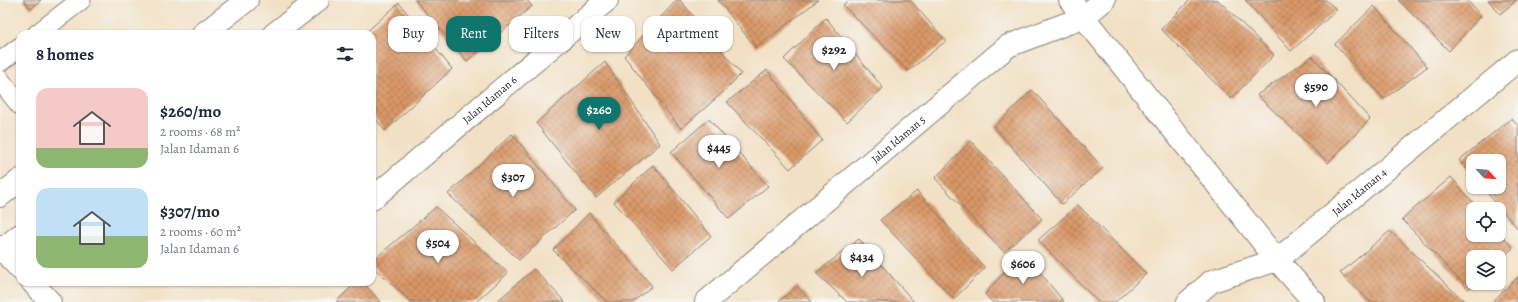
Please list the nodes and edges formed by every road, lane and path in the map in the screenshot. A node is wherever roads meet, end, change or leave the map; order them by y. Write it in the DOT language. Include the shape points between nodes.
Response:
graph roads {
  1 [pos="81,0"];
  2 [pos="247,0"];
  3 [pos="318,0"];
  4 [pos="607,0"];
  5 [pos="1070,0"];
  6 [pos="1104,0"];
  7 [pos="1084,17"];
  8 [pos="42,30"];
  9 [pos="208,30"];
  10 [pos="279,30"];
  11 [pos="16,50"];
  12 [pos="1518,60"];
  13 [pos="0,62"];
  14 [pos="0,80"];
  15 [pos="16,100"];
  16 [pos="16,183"];
  17 [pos="0,196"];
  18 [pos="376,196"];
  19 [pos="16,238"];
  20 [pos="1,249"];
  21 [pos="1277,260"];
  22 [pos="16,265"];
  23 [pos="36,286"];
  24 [pos="50,302"];
  25 [pos="706,302"];
  26 [pos="1188,302"];
  27 [pos="1314,302"];
  1 -- 8 [label="lane"];
  2 -- 9 [label="street"];
  3 -- 10 [label="street"];
  4 -- 18 [label="street, Jalan Idaman 6"];
  5 -- 7 [label="street"];
  6 -- 7 [label="street, Jalan Idaman 5"];
  7 -- 21 [label="street"];
  7 -- 25 [label="street, Jalan Idaman 5" via="1008,46"];
  11 -- 13 [label="lane"];
  12 -- 21 [label="street, Jalan Idaman 4"];
  14 -- 15 [label="lane"];
  16 -- 17 [label="street"];
  19 -- 20 [label="street"];
  20 -- 22 [label="street"];
  21 -- 26 [label="street, Jalan Idaman 4" via="1212,281"];
  21 -- 27 [label="street"];
  23 -- 24 [label="street"];
}
